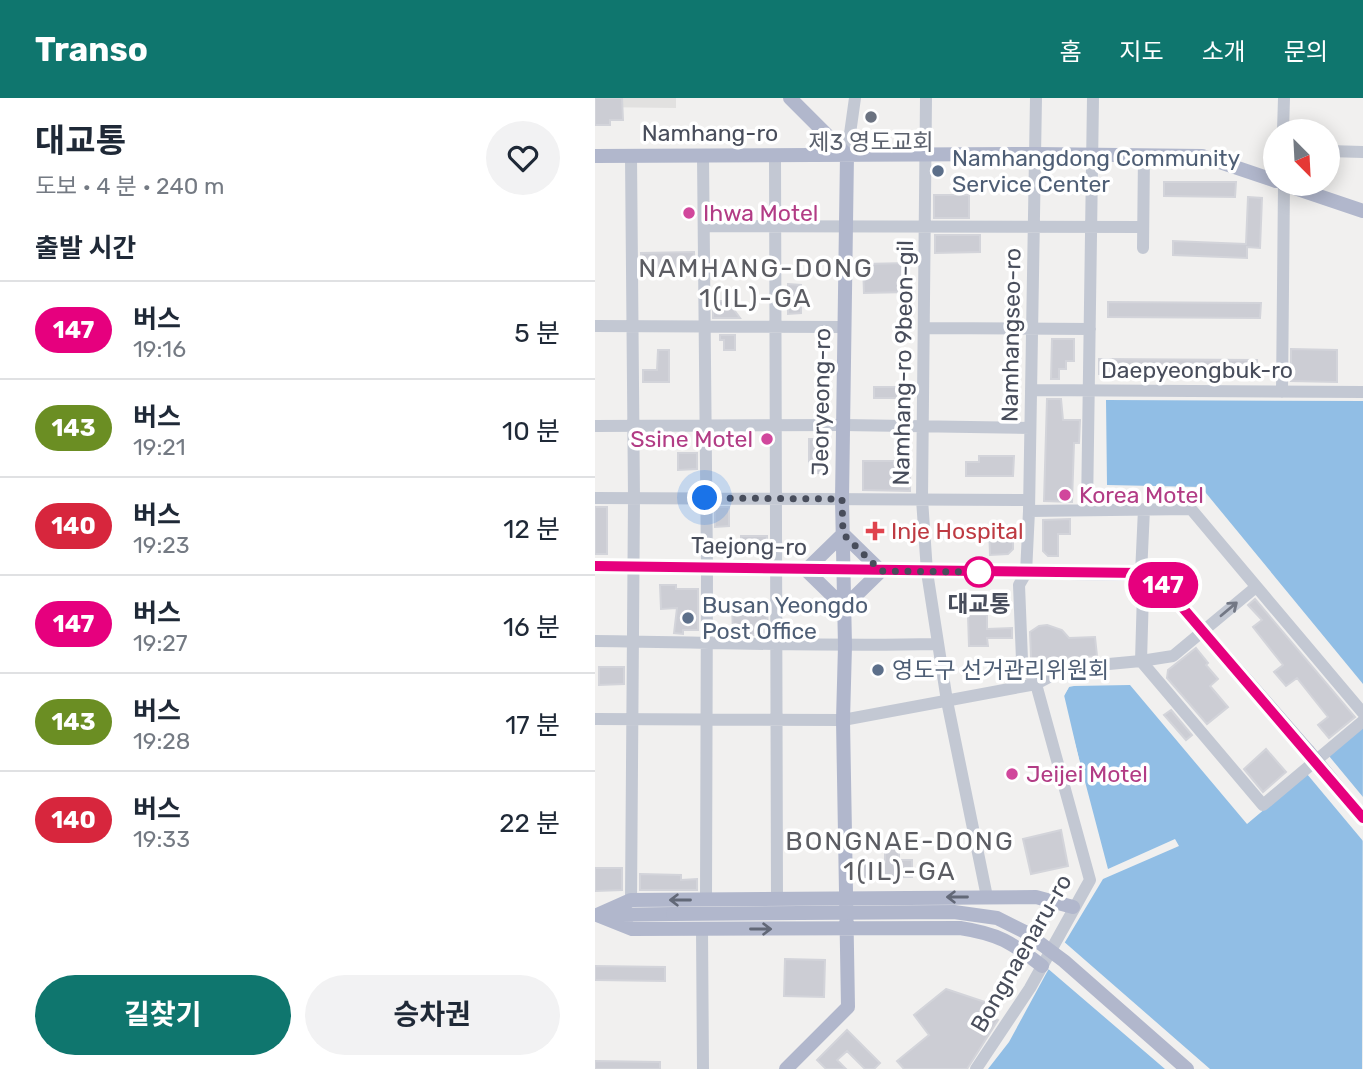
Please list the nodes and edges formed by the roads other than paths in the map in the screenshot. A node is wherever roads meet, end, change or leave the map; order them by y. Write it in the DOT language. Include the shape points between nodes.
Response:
graph roads {
  1 [pos="790,98"];
  2 [pos="855,98"];
  3 [pos="926,98"];
  4 [pos="1036,98"];
  5 [pos="1093,98"];
  6 [pos="1284,98"];
  7 [pos="1283,119"];
  8 [pos="1341,151"];
  9 [pos="1363,152"];
  10 [pos="926,154"];
  11 [pos="1036,154"];
  12 [pos="775,155"];
  13 [pos="847,155"];
  14 [pos="1093,155"];
  15 [pos="1144,155"];
  16 [pos="595,156"];
  17 [pos="631,156"];
  18 [pos="703,156"];
  19 [pos="1263,177"];
  20 [pos="1284,196"];
  21 [pos="1319,196"];
  22 [pos="1363,211"];
  23 [pos="1034,225"];
  24 [pos="703,226"];
  25 [pos="776,226"];
  26 [pos="925,226"];
  27 [pos="1091,226"];
  28 [pos="846,227"];
  29 [pos="1143,227"];
  30 [pos="1143,248"];
  31 [pos="595,326"];
  32 [pos="633,326"];
  33 [pos="704,326"];
  34 [pos="776,326"];
  35 [pos="845,327"];
  36 [pos="924,328"];
  37 [pos="1032,328"];
  38 [pos="1090,329"];
  39 [pos="1031,390"];
  40 [pos="1089,391"];
  41 [pos="1282,392"];
  42 [pos="1363,392"];
  43 [pos="704,425"];
  44 [pos="777,425"];
  45 [pos="843,425"];
  46 [pos="595,426"];
  47 [pos="634,426"];
  48 [pos="923,426"];
  49 [pos="1030,428"];
  50 [pos="595,498"];
  51 [pos="634,498"];
  52 [pos="705,498"];
  53 [pos="777,499"];
  54 [pos="842,499"];
  55 [pos="922,499"];
  56 [pos="1029,505"];
  57 [pos="1145,509"];
  58 [pos="1087,510"];
  59 [pos="843,534"];
  60 [pos="595,566"];
  61 [pos="634,567"];
  62 [pos="706,569"];
  63 [pos="778,569"];
  64 [pos="806,570"];
  65 [pos="843,571"];
  66 [pos="881,571"];
  67 [pos="927,572"];
  68 [pos="1026,573"];
  69 [pos="1147,575"];
  70 [pos="1256,587"];
  71 [pos="844,607"];
  72 [pos="1203,631"];
  73 [pos="595,641"];
  74 [pos="634,641"];
  75 [pos="705,642"];
  76 [pos="778,642"];
  77 [pos="936,644"];
  78 [pos="845,646"];
  79 [pos="1141,661"];
  80 [pos="1036,684"];
  81 [pos="947,701"];
  82 [pos="1363,713"];
  83 [pos="595,719"];
  84 [pos="633,719"];
  85 [pos="705,719"];
  86 [pos="778,720"];
  87 [pos="843,720"];
  88 [pos="1363,721"];
  89 [pos="1312,755"];
  90 [pos="1363,818"];
  91 [pos="987,897"];
  92 [pos="778,899"];
  93 [pos="846,899"];
  94 [pos="706,900"];
  95 [pos="631,901"];
  96 [pos="1073,907"];
  97 [pos="596,915"];
  98 [pos="702,929"];
  99 [pos="848,929"];
  100 [pos="1042,966"];
  101 [pos="703,1069"];
  102 [pos="786,1069"];
  103 [pos="976,1069"];
  104 [pos="1187,1069"];
  1 -- 13 [label="main road"];
  2 -- 13 [label="street"];
  3 -- 10 [label="street, Namhang-ro 9beon-gil"];
  4 -- 11 [label="street, Namhangseo-ro"];
  5 -- 14 [label="street"];
  6 -- 7 [label="street"];
  8 -- 9 [label="street"];
  10 -- 11 [label="main road, Namhang-ro"];
  10 -- 13 [label="main road, Namhang-ro"];
  10 -- 26 [label="street, Namhang-ro 9beon-gil"];
  11 -- 14 [label="main road, Namhang-ro"];
  11 -- 23 [label="street, Namhangseo-ro"];
  12 -- 13 [label="main road, Namhang-ro"];
  12 -- 18 [label="main road, Namhang-ro"];
  12 -- 25 [label="street"];
  13 -- 28 [label="main road, Jeoryeong-ro"];
  14 -- 15 [label="main road, Namhang-ro"];
  14 -- 27 [label="street"];
  15 -- 19 [label="main road, Namhang-ro" via="1202,156"];
  15 -- 29 [label="street"];
  16 -- 17 [label="main road, Namhang-ro"];
  17 -- 18 [label="main road, Namhang-ro"];
  17 -- 32 [label="street"];
  18 -- 24 [label="street"];
  20 -- 41 [label="street"];
  21 -- 22 [label="main road"];
  23 -- 26 [label="street"];
  23 -- 27 [label="street"];
  23 -- 37 [label="street, Namhangseo-ro"];
  24 -- 25 [label="street"];
  24 -- 33 [label="street"];
  25 -- 28 [label="street"];
  25 -- 34 [label="street"];
  26 -- 28 [label="street"];
  26 -- 36 [label="street, Namhang-ro 9beon-gil"];
  27 -- 29 [label="street"];
  27 -- 38 [label="street"];
  28 -- 35 [label="main road, Jeoryeong-ro"];
  29 -- 30 [label="street"];
  31 -- 32 [label="street"];
  32 -- 33 [label="street"];
  32 -- 47 [label="street"];
  33 -- 34 [label="street"];
  33 -- 43 [label="street"];
  34 -- 35 [label="street"];
  34 -- 44 [label="street"];
  35 -- 45 [label="main road, Jeoryeong-ro"];
  36 -- 37 [label="street"];
  36 -- 48 [label="street, Namhang-ro 9beon-gil"];
  37 -- 38 [label="street"];
  37 -- 39 [label="street, Namhangseo-ro"];
  38 -- 40 [label="street"];
  39 -- 40 [label="street, Daepyeongbuk-ro"];
  39 -- 49 [label="street, Namhangseo-ro"];
  40 -- 41 [label="street, Daepyeongbuk-ro"];
  40 -- 58 [label="street"];
  41 -- 42 [label="street, Daepyeongbuk-ro"];
  43 -- 44 [label="street"];
  43 -- 47 [label="street"];
  43 -- 52 [label="street"];
  44 -- 45 [label="street"];
  44 -- 53 [label="street"];
  45 -- 48 [label="street"];
  45 -- 54 [label="main road, Jeoryeong-ro"];
  46 -- 47 [label="street"];
  47 -- 51 [label="street"];
  48 -- 49 [label="street"];
  48 -- 55 [label="street, Namhang-ro 9beon-gil"];
  49 -- 56 [label="street, Namhangseo-ro"];
  50 -- 51 [label="street"];
  51 -- 52 [label="street"];
  51 -- 61 [label="street"];
  52 -- 53 [label="street"];
  52 -- 62 [label="street"];
  53 -- 54 [label="street"];
  53 -- 63 [label="street"];
  54 -- 55 [label="street"];
  54 -- 59 [label="main road, Jeoryeong-ro"];
  55 -- 56 [label="street"];
  55 -- 67 [label="street, Namhang-ro 9beon-gil"];
  56 -- 58 [label="street"];
  56 -- 68 [label="street, Namhangseo-ro"];
  57 -- 58 [label="street"];
  57 -- 69 [label="street"];
  57 -- 70 [label="street" via="1191,509"];
  59 -- 64 [label="main road"];
  59 -- 65 [label="main road, Jeoryeong-ro"];
  59 -- 66 [label="main road"];
  60 -- 61 [label="main road, Taejong-ro"];
  61 -- 62 [label="main road, Taejong-ro"];
  61 -- 74 [label="street"];
  62 -- 63 [label="main road, Taejong-ro"];
  62 -- 75 [label="street"];
  63 -- 64 [label="main road, Taejong-ro"];
  63 -- 76 [label="street"];
  64 -- 65 [label="main road, Taejong-ro"];
  64 -- 71 [label="main road"];
  65 -- 66 [label="main road, Taejong-ro"];
  65 -- 71 [label="main road, Jeoryeong-ro"];
  66 -- 67 [label="main road, Taejong-ro"];
  66 -- 71 [label="main road"];
  67 -- 68 [label="main road, Taejong-ro"];
  67 -- 77 [label="street, Namhang-ro 9beon-gil"];
  68 -- 69 [label="main road, Taejong-ro"];
  68 -- 80 [label="street, Bongnaenaru-ro" via="1019,585 1022,660"];
  69 -- 72 [label="main road" via="1164,586"];
  69 -- 79 [label="street"];
  72 -- 70 [label="street, one-way"];
  70 -- 82 [label="street"];
  71 -- 78 [label="main road, Jeoryeong-ro"];
  72 -- 79 [label="street" via="1173,656"];
  72 -- 89 [label="main road"];
  73 -- 74 [label="street"];
  74 -- 75 [label="street"];
  74 -- 84 [label="street"];
  75 -- 76 [label="street"];
  75 -- 85 [label="street"];
  76 -- 78 [label="street"];
  76 -- 86 [label="street"];
  77 -- 78 [label="street"];
  77 -- 81 [label="street, Namhang-ro 9beon-gil"];
  78 -- 87 [label="main road, Jeoryeong-ro"];
  79 -- 80 [label="street" via="1066,668"];
  79 -- 89 [label="street" via="1262,805"];
  80 -- 81 [label="street"];
  80 -- 96 [label="street, Bongnaenaru-ro" via="1090,880"];
  81 -- 87 [label="street"];
  81 -- 91 [label="street, Namhang-ro 9beon-gil"];
  83 -- 84 [label="street"];
  84 -- 85 [label="street"];
  84 -- 95 [label="street"];
  85 -- 86 [label="street"];
  85 -- 94 [label="street"];
  86 -- 87 [label="street"];
  86 -- 92 [label="street"];
  87 -- 93 [label="main road, Jeoryeong-ro"];
  88 -- 89 [label="street"];
  89 -- 90 [label="main road, bridge"];
  91 -- 93 [label="main road, one-way"];
  91 -- 96 [label="main road" via="1036,897"];
  92 -- 93 [label="main road"];
  92 -- 94 [label="main road"];
  93 -- 99 [label="main road, Jeoryeong-ro"];
  94 -- 95 [label="main road, one-way"];
  95 -- 97 [label="main road"];
  96 -- 100 [label="street, Bongnaenaru-ro"];
  97 -- 98 [label="main road" via="632,929"];
  97 -- 104 [label="main road, bridge" via="954,912 997,918 1064,961"];
  98 -- 99 [label="main road, one-way"];
  98 -- 101 [label="street"];
  99 -- 100 [label="main road" via="981,931 1011,942"];
  99 -- 102 [label="main road, Jeoryeong-ro" via="848,1007"];
  100 -- 103 [label="street, Bongnaenaru-ro"];
}
